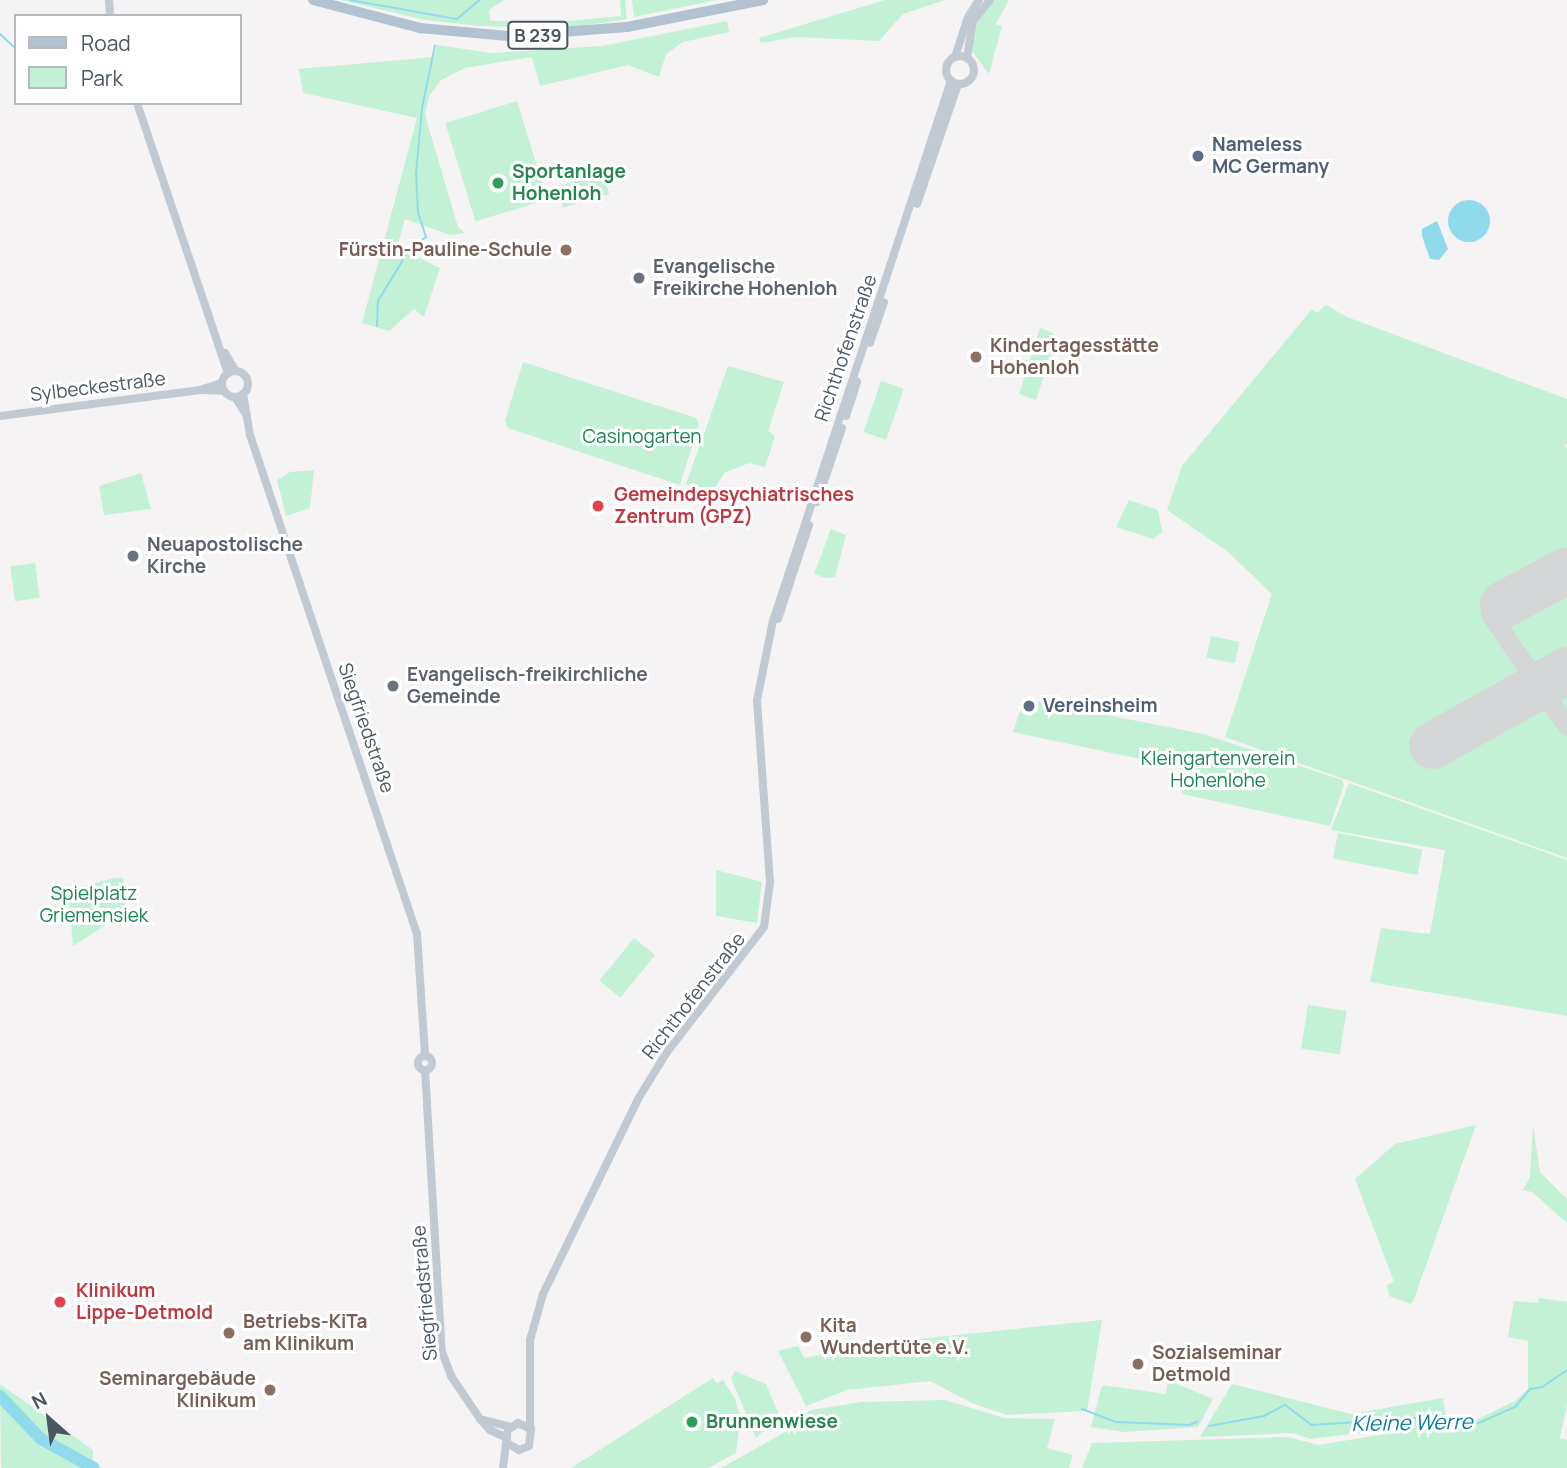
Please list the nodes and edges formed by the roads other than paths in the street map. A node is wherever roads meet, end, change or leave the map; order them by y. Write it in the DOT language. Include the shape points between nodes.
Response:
graph roads {
  1 [pos="313,0"];
  2 [pos="763,0"];
  3 [pos="979,0"];
  4 [pos="990,0"];
  5 [pos="955,57"];
  6 [pos="967,58"];
  7 [pos="955,83"];
  8 [pos="138,105"];
  9 [pos="232,372"];
  10 [pos="223,387"];
  11 [pos="239,395"];
  12 [pos="0,416"];
  13 [pos="527,1403"];
  14 [pos="480,1419"];
  15 [pos="514,1425"];
  16 [pos="530,1427"];
  17 [pos="508,1441"];
  18 [pos="519,1450"];
  19 [pos="504,1468"];
  1 -- 2 [label="main road, B 239" via="420,28 508,36 614,29"];
  3 -- 5 [label="street"];
  4 -- 6 [label="street" via="973,22"];
  5 -- 6 [label="street"];
  5 -- 7 [label="street" via="946,70"];
  6 -- 7 [label="street" via="973,76"];
  7 -- 13 [label="street, Richthofenstraße" via="777,603 757,700 771,881 764,927 667,1052 622,1129 540,1304 530,1340"];
  8 -- 9 [label="street"];
  9 -- 10 [label="street"];
  9 -- 11 [label="street, Siegfriedstraße" via="247,379"];
  10 -- 11 [label="street"];
  10 -- 12 [label="street, Sylbeckestraße"];
  11 -- 14 [label="street, Siegfriedstraße" via="417,934 425,1056 418,1063 425,1070 442,1352 450,1376"];
  13 -- 15 [label="street, Richthofenstraße"];
  13 -- 16 [label="street, Richthofenstraße"];
  14 -- 15 [label="street"];
  14 -- 17 [label="street, Siegfriedstraße"];
  15 -- 16 [label="street"];
  15 -- 17 [label="street"];
  16 -- 18 [label="street" via="533,1441"];
  17 -- 18 [label="street"];
  17 -- 19 [label="street"];
  18 -- 19 [label="street"];
}
